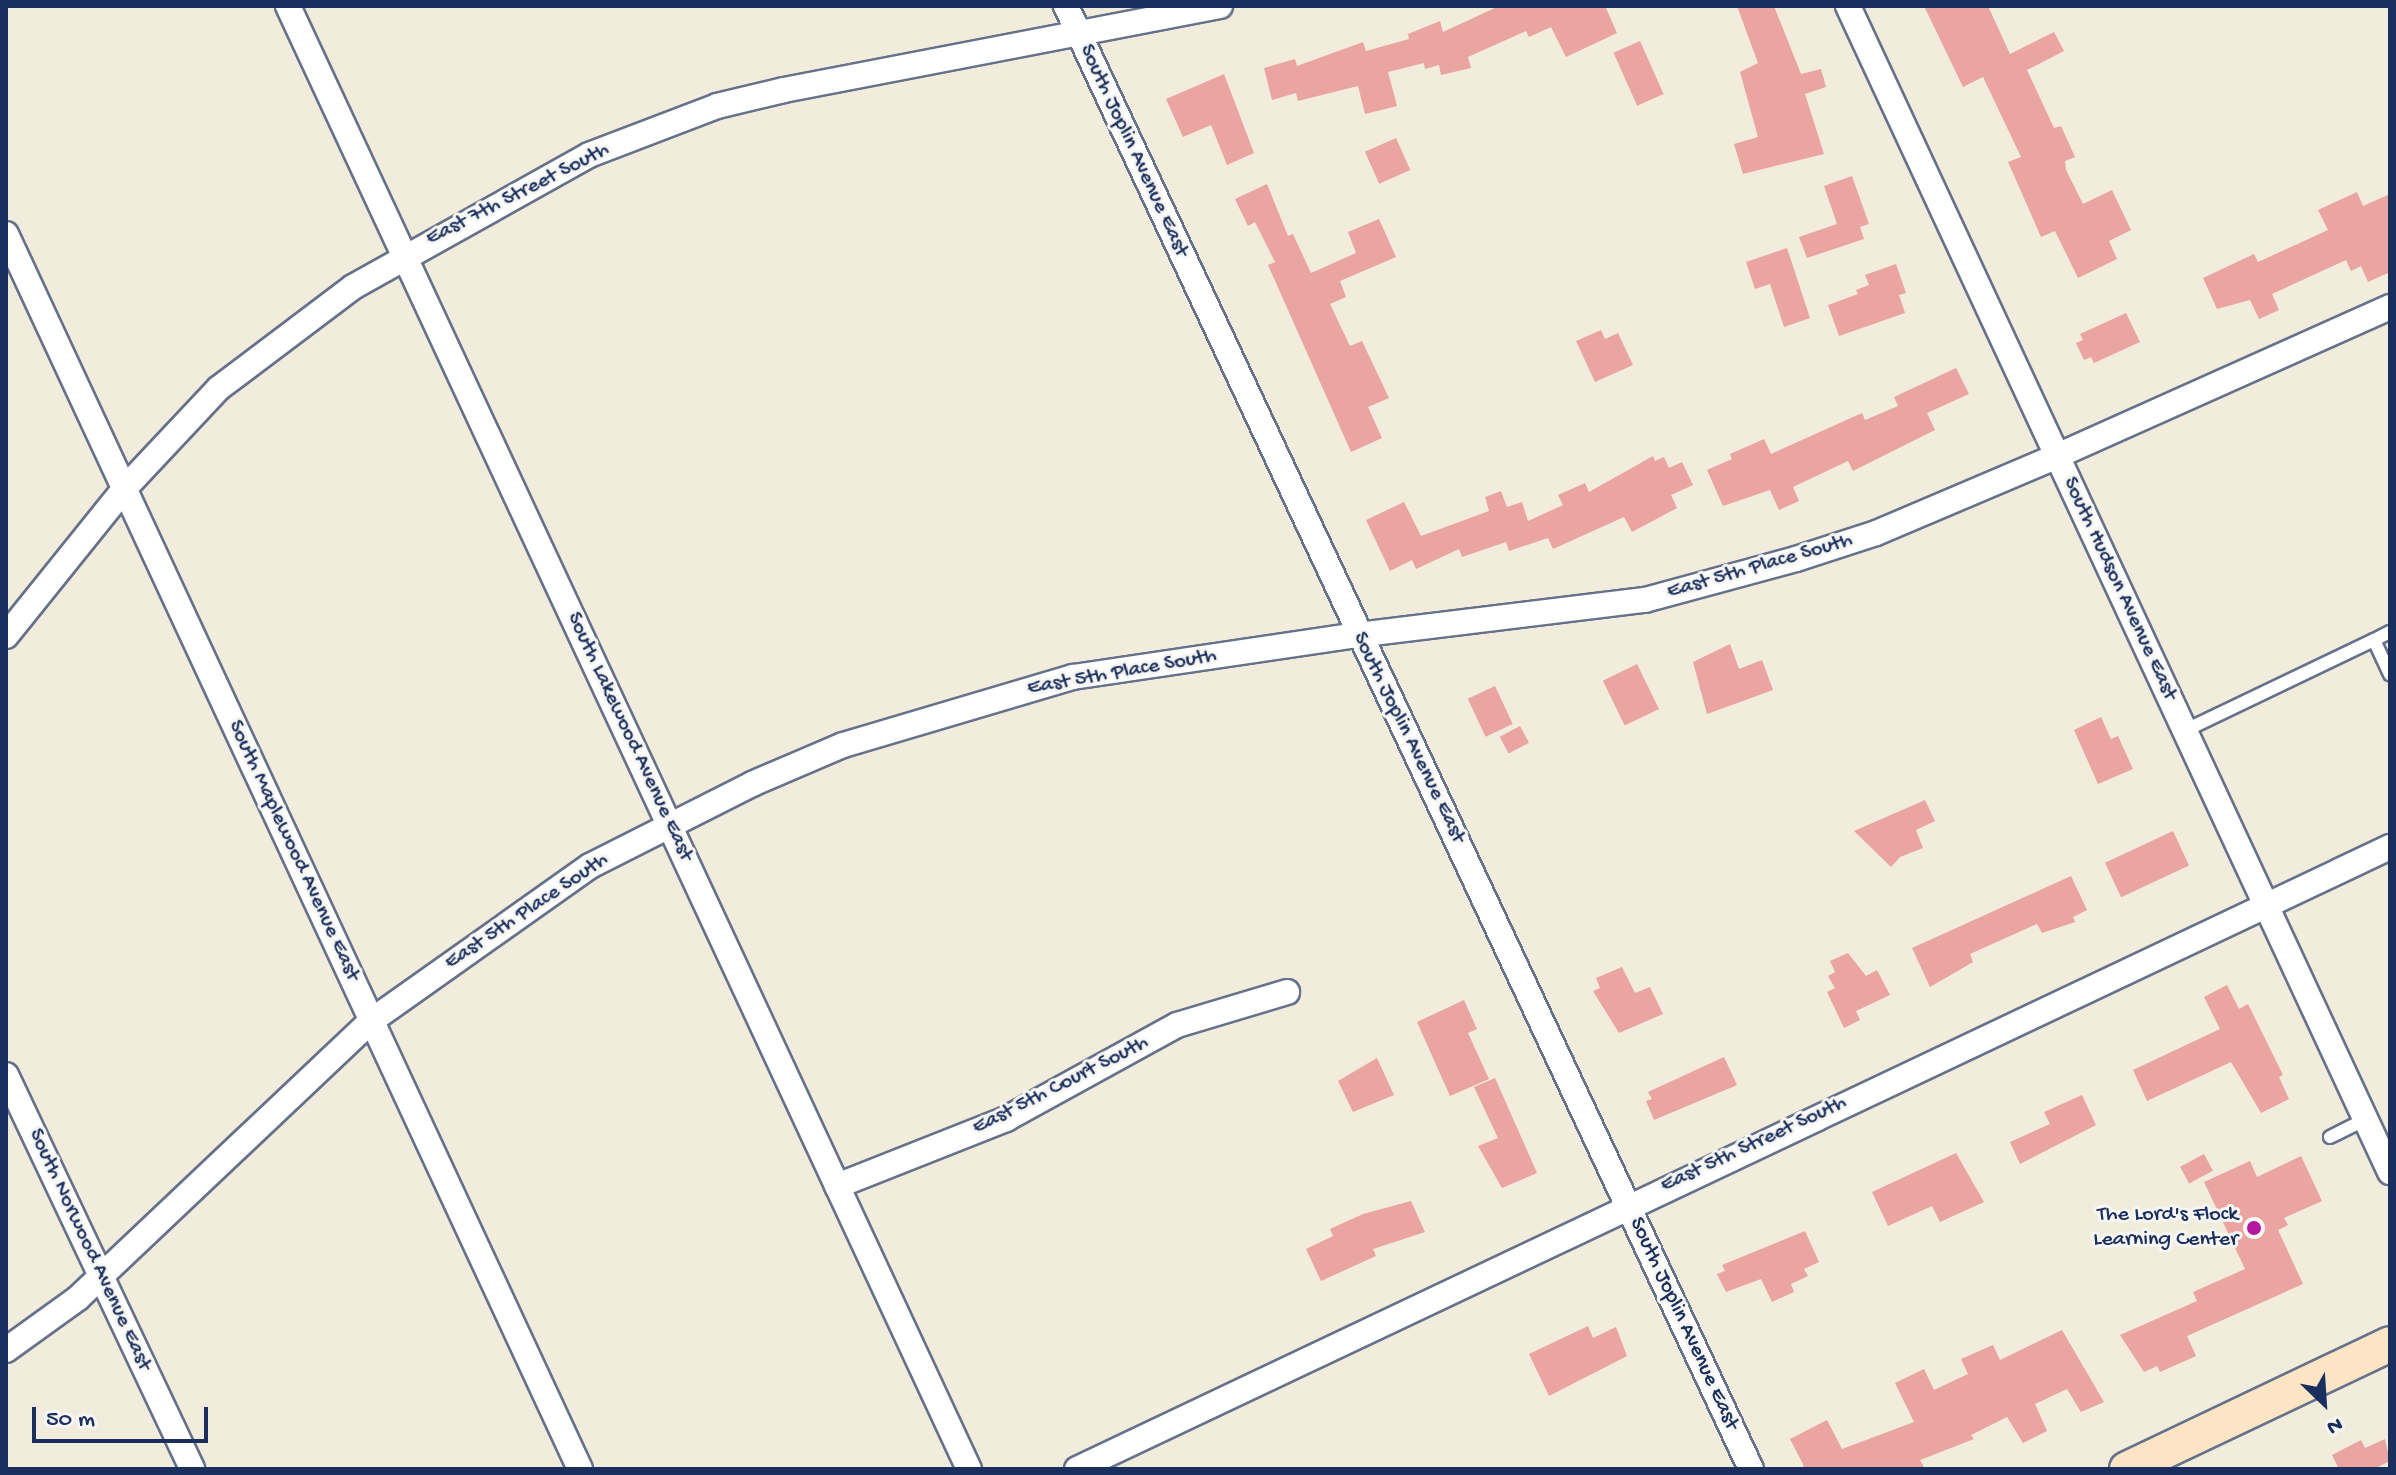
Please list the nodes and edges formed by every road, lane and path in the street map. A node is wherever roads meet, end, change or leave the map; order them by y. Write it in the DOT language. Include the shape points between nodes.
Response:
graph roads {
  1 [pos="288,6"];
  2 [pos="1066,6"];
  3 [pos="1220,6"];
  4 [pos="1848,6"];
  5 [pos="1078,32"];
  6 [pos="6,234"];
  7 [pos="405,255"];
  8 [pos="2390,307"];
  9 [pos="2057,456"];
  10 [pos="125,488"];
  11 [pos="2390,632"];
  12 [pos="1358,635"];
  13 [pos="6,636"];
  14 [pos="2374,640"];
  15 [pos="2390,675"];
  16 [pos="2186,730"];
  17 [pos="668,823"];
  18 [pos="2390,847"];
  19 [pos="2267,904"];
  20 [pos="1287,992"];
  21 [pos="371,1021"];
  22 [pos="6,1075"];
  23 [pos="2366,1119"];
  24 [pos="2330,1137"];
  25 [pos="2390,1172"];
  26 [pos="837,1186"];
  27 [pos="1627,1205"];
  28 [pos="102,1275"];
  29 [pos="2390,1344"];
  30 [pos="6,1350"];
  31 [pos="192,1469"];
  32 [pos="580,1469"];
  33 [pos="969,1469"];
  34 [pos="1077,1469"];
  35 [pos="1751,1469"];
  36 [pos="2127,1469"];
  1 -- 7 [label="street, South Lakewood Avenue East"];
  2 -- 5 [label="street, South Joplin Avenue East"];
  3 -- 5 [label="street, East 7th Street South"];
  4 -- 9 [label="street, South Hudson Avenue East"];
  5 -- 7 [label="street, East 7th Street South" via="717,106 589,155"];
  5 -- 12 [label="street, South Joplin Avenue East"];
  6 -- 10 [label="street, South Maplewood Avenue East"];
  7 -- 10 [label="street, East 7th Street South" via="293,328 219,388"];
  7 -- 17 [label="street, South Lakewood Avenue East"];
  8 -- 9 [label="street, East 5th Place South"];
  9 -- 12 [label="street, East 5th Place South" via="1876,533 1645,600"];
  9 -- 16 [label="street, South Hudson Avenue East"];
  10 -- 13 [label="street, East 7th Street South"];
  10 -- 21 [label="street, South Maplewood Avenue East"];
  11 -- 14 [label="lane"];
  12 -- 17 [label="street, East 5th Place South" via="1073,677 843,745"];
  12 -- 27 [label="street, South Joplin Avenue East"];
  14 -- 15 [label="lane"];
  14 -- 16 [label="lane"];
  16 -- 19 [label="street, South Hudson Avenue East"];
  17 -- 21 [label="street, East 5th Place South" via="590,866"];
  17 -- 26 [label="street, South Lakewood Avenue East"];
  18 -- 19 [label="street, East 5th Street South"];
  19 -- 23 [label="street, South Hudson Avenue East"];
  19 -- 27 [label="street, East 5th Street South"];
  20 -- 26 [label="street, East 5th Court South" via="1177,1025 1006,1119"];
  21 -- 28 [label="street, East 5th Place South"];
  21 -- 32 [label="street, South Maplewood Avenue East"];
  22 -- 28 [label="street, South Norwood Avenue East"];
  23 -- 24 [label="lane"];
  23 -- 25 [label="street, South Hudson Avenue East"];
  26 -- 33 [label="street, South Lakewood Avenue East"];
  27 -- 34 [label="street, East 5th Street South"];
  27 -- 35 [label="street, South Joplin Avenue East"];
  28 -- 30 [label="street, East 5th Place South"];
  28 -- 31 [label="street, South Norwood Avenue East"];
  29 -- 36 [label="street"];
}
